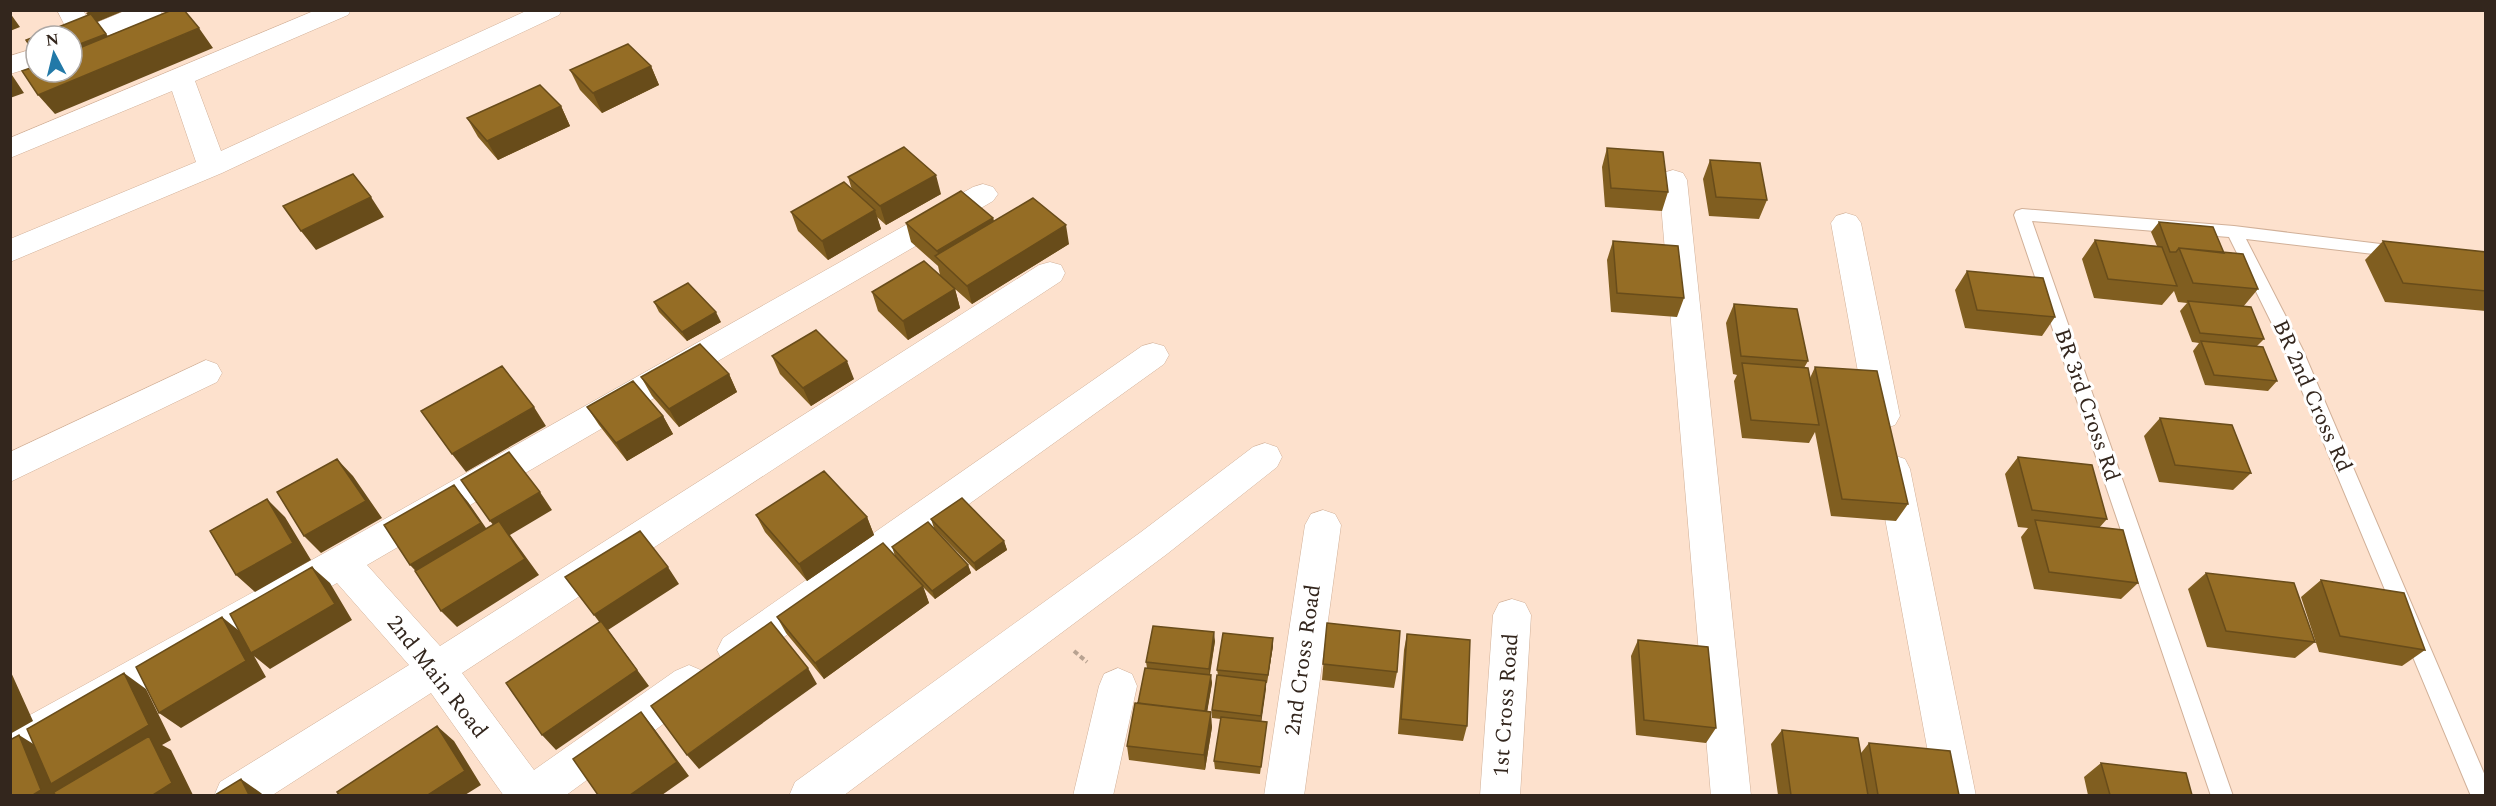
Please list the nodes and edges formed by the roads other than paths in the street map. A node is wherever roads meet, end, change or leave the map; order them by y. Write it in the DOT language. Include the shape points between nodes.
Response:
graph roads {
  1 [pos="151,10"];
  2 [pos="339,10"];
  3 [pos="550,10"];
  4 [pos="84,38"];
  5 [pos="182,78"];
  6 [pos="10,149"];
  7 [pos="212,166"];
  8 [pos="1673,180"];
  9 [pos="983,194"];
  10 [pos="1846,223"];
  11 [pos="2234,232"];
  12 [pos="10,251"];
  13 [pos="2417,253"];
  14 [pos="1050,273"];
  15 [pos="1153,355"];
  16 [pos="206,373"];
  17 [pos="1265,457"];
  18 [pos="10,468"];
  19 [pos="1323,525"];
  20 [pos="341,562"];
  21 [pos="1512,615"];
  22 [pos="436,669"];
  23 [pos="1118,686"];
  24 [pos="10,747"];
  25 [pos="520,793"];
  26 [pos="234,795"];
  27 [pos="809,795"];
  28 [pos="1093,795"];
  29 [pos="1284,795"];
  30 [pos="1500,795"];
  31 [pos="1731,795"];
  32 [pos="1956,795"];
  33 [pos="2222,795"];
  34 [pos="2482,795"];
  1 -- 4 [label="street"];
  2 -- 5 [label="street"];
  3 -- 7 [label="street"];
  5 -- 6 [label="street"];
  5 -- 7 [label="street"];
  7 -- 12 [label="street"];
  8 -- 31 [label="street"];
  9 -- 20 [label="street"];
  10 -- 32 [label="street"];
  11 -- 13 [label="lane"];
  11 -- 33 [label="lane, BR 3rd Cross Rd" via="2022,215"];
  11 -- 34 [label="lane, BR 2nd Cross Rd" via="2293,348"];
  14 -- 22 [label="street"];
  15 -- 25 [label="street"];
  16 -- 18 [label="street"];
  17 -- 27 [label="street"];
  19 -- 29 [label="street, 2nd Cross Road"];
  20 -- 22 [label="street, 2nd Main Road"];
  20 -- 24 [label="street"];
  21 -- 30 [label="street, 1st Cross Road"];
  22 -- 25 [label="street, 2nd Main Road"];
  22 -- 26 [label="street"];
  23 -- 28 [label="street"];
}
